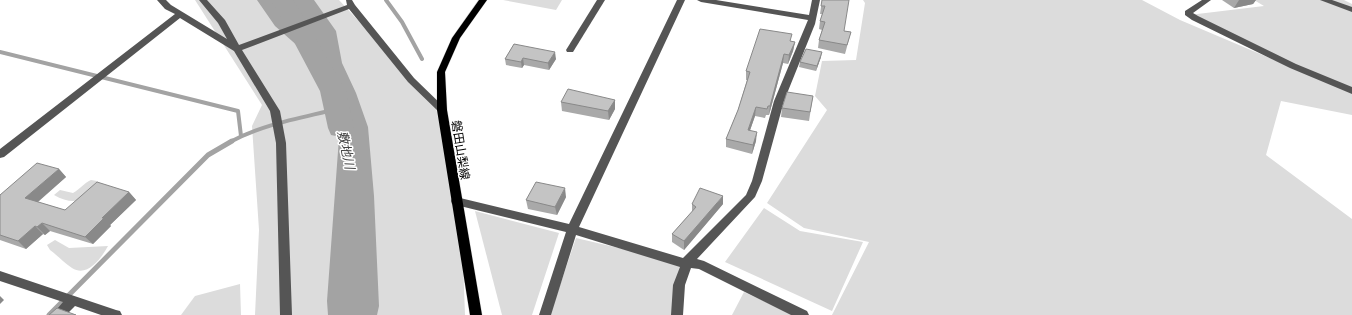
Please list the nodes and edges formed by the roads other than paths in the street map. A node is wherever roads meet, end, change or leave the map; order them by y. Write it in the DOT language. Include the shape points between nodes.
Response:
graph roads {
  1 [pos="161,0"];
  2 [pos="203,0"];
  3 [pos="483,0"];
  4 [pos="601,0"];
  5 [pos="681,0"];
  6 [pos="701,0"];
  7 [pos="816,0"];
  8 [pos="1207,0"];
  9 [pos="1324,0"];
  10 [pos="347,5"];
  11 [pos="1352,10"];
  12 [pos="179,14"];
  13 [pos="813,18"];
  14 [pos="236,49"];
  15 [pos="570,50"];
  16 [pos="1352,91"];
  17 [pos="442,110"];
  18 [pos="0,154"];
  19 [pos="456,201"];
  20 [pos="572,229"];
  21 [pos="687,262"];
  22 [pos="0,276"];
  23 [pos="73,300"];
  24 [pos="58,315"];
  25 [pos="116,315"];
  26 [pos="286,315"];
  27 [pos="476,315"];
  28 [pos="544,315"];
  29 [pos="677,315"];
  30 [pos="803,315"];
  1 -- 12 [label="street"];
  2 -- 14 [label="street" via="222,22"];
  3 -- 17 [label="main road, 磐田山梨線" via="456,38 441,72"];
  4 -- 15 [label="street"];
  5 -- 20 [label="street"];
  6 -- 13 [label="street"];
  7 -- 13 [label="street"];
  8 -- 16 [label="street" via="1188,13 1293,66"];
  9 -- 11 [label="street"];
  10 -- 14 [label="street"];
  10 -- 17 [label="street" via="411,80"];
  12 -- 14 [label="street"];
  12 -- 18 [label="street"];
  13 -- 21 [label="street" via="779,101 757,181 750,197"];
  14 -- 26 [label="street" via="275,111 281,143"];
  17 -- 19 [label="main road, 磐田山梨線"];
  19 -- 20 [label="street"];
  19 -- 27 [label="main road, 磐田山梨線"];
  20 -- 21 [label="street" via="683,263"];
  20 -- 28 [label="street"];
  21 -- 29 [label="street" via="679,285"];
  21 -- 30 [label="street" via="700,264"];
  22 -- 23 [label="street"];
  23 -- 24 [label="street"];
  23 -- 25 [label="street"];
}
